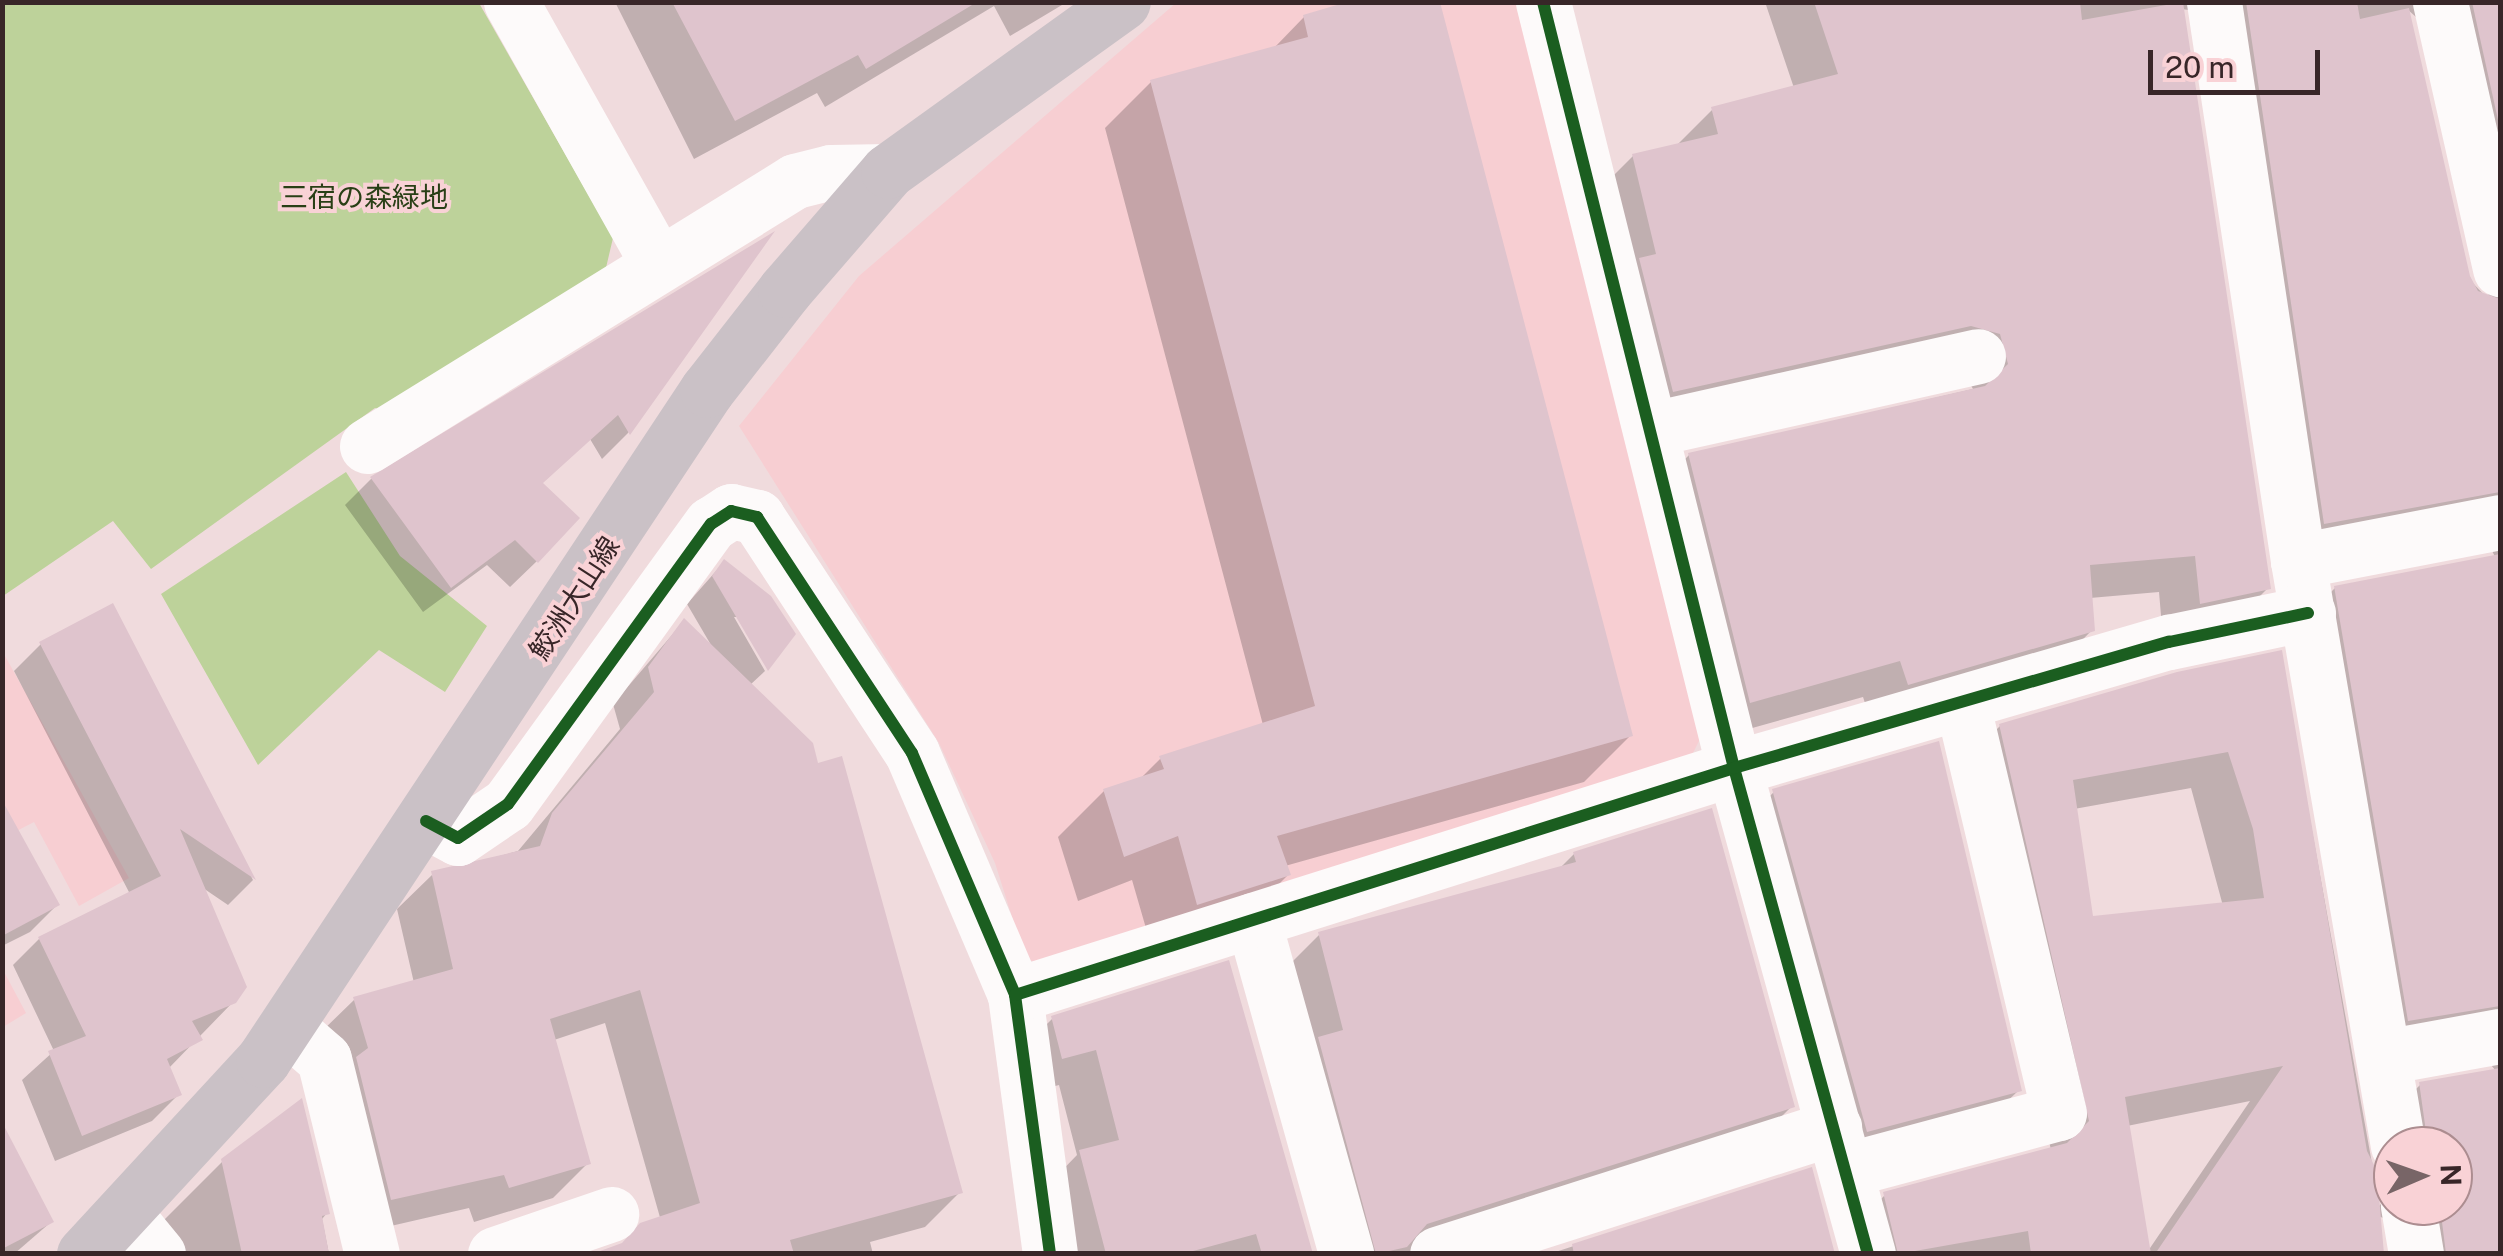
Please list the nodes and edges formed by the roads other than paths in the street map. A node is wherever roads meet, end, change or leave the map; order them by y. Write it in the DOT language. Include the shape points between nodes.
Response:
graph roads {
  1 [pos="511,2"];
  2 [pos="1123,2"];
  3 [pos="1544,2"];
  4 [pos="2214,2"];
  5 [pos="2440,2"];
  6 [pos="888,171"];
  7 [pos="658,264"];
  8 [pos="2500,269"];
  9 [pos="1978,356"];
  10 [pos="1652,429"];
  11 [pos="367,446"];
  12 [pos="2500,522"];
  13 [pos="2298,560"];
  14 [pos="2308,614"];
  15 [pos="1962,704"];
  16 [pos="1734,768"];
  17 [pos="426,821"];
  18 [pos="1253,920"];
  19 [pos="1016,995"];
  20 [pos="286,1026"];
  21 [pos="2500,1036"];
  22 [pos="2384,1056"];
  23 [pos="2395,1126"];
  24 [pos="1840,1149"];
  25 [pos="611,1214"];
  26 [pos="2411,1226"];
  27 [pos="142,1234"];
  28 [pos="84,1254"];
  29 [pos="372,1254"];
  30 [pos="494,1254"];
  31 [pos="1050,1254"];
  32 [pos="1346,1254"];
  33 [pos="1437,1254"];
  34 [pos="1868,1254"];
  35 [pos="2416,1254"];
  1 -- 7 [label="street"];
  2 -- 6 [label="main road, 鮫洲大山線"];
  3 -- 10 [label="street"];
  4 -- 13 [label="street"];
  5 -- 8 [label="street"];
  6 -- 7 [label="street" via="795,181"];
  6 -- 17 [label="main road, 鮫洲大山線" via="707,390"];
  7 -- 11 [label="street"];
  9 -- 10 [label="street"];
  10 -- 16 [label="street"];
  12 -- 13 [label="street"];
  13 -- 14 [label="street"];
  14 -- 15 [label="street" via="2169,642"];
  14 -- 22 [label="street"];
  15 -- 16 [label="street"];
  15 -- 24 [label="street" via="2059,1113"];
  16 -- 18 [label="street"];
  16 -- 24 [label="street"];
  17 -- 19 [label="street" via="458,838 508,804 710,524 731,510 757,517 912,753"];
  17 -- 20 [label="main road, 鮫洲大山線"];
  18 -- 19 [label="street"];
  18 -- 32 [label="street"];
  19 -- 31 [label="street"];
  20 -- 27 [label="main road, 鮫洲大山線"];
  20 -- 29 [label="street" via="324,1059"];
  21 -- 22 [label="street"];
  22 -- 23 [label="street"];
  24 -- 33 [label="street"];
  24 -- 34 [label="street"];
  25 -- 30 [label="street"];
  26 -- 35 [label="street"];
  27 -- 28 [label="main road, 鮫洲大山線"];
}
